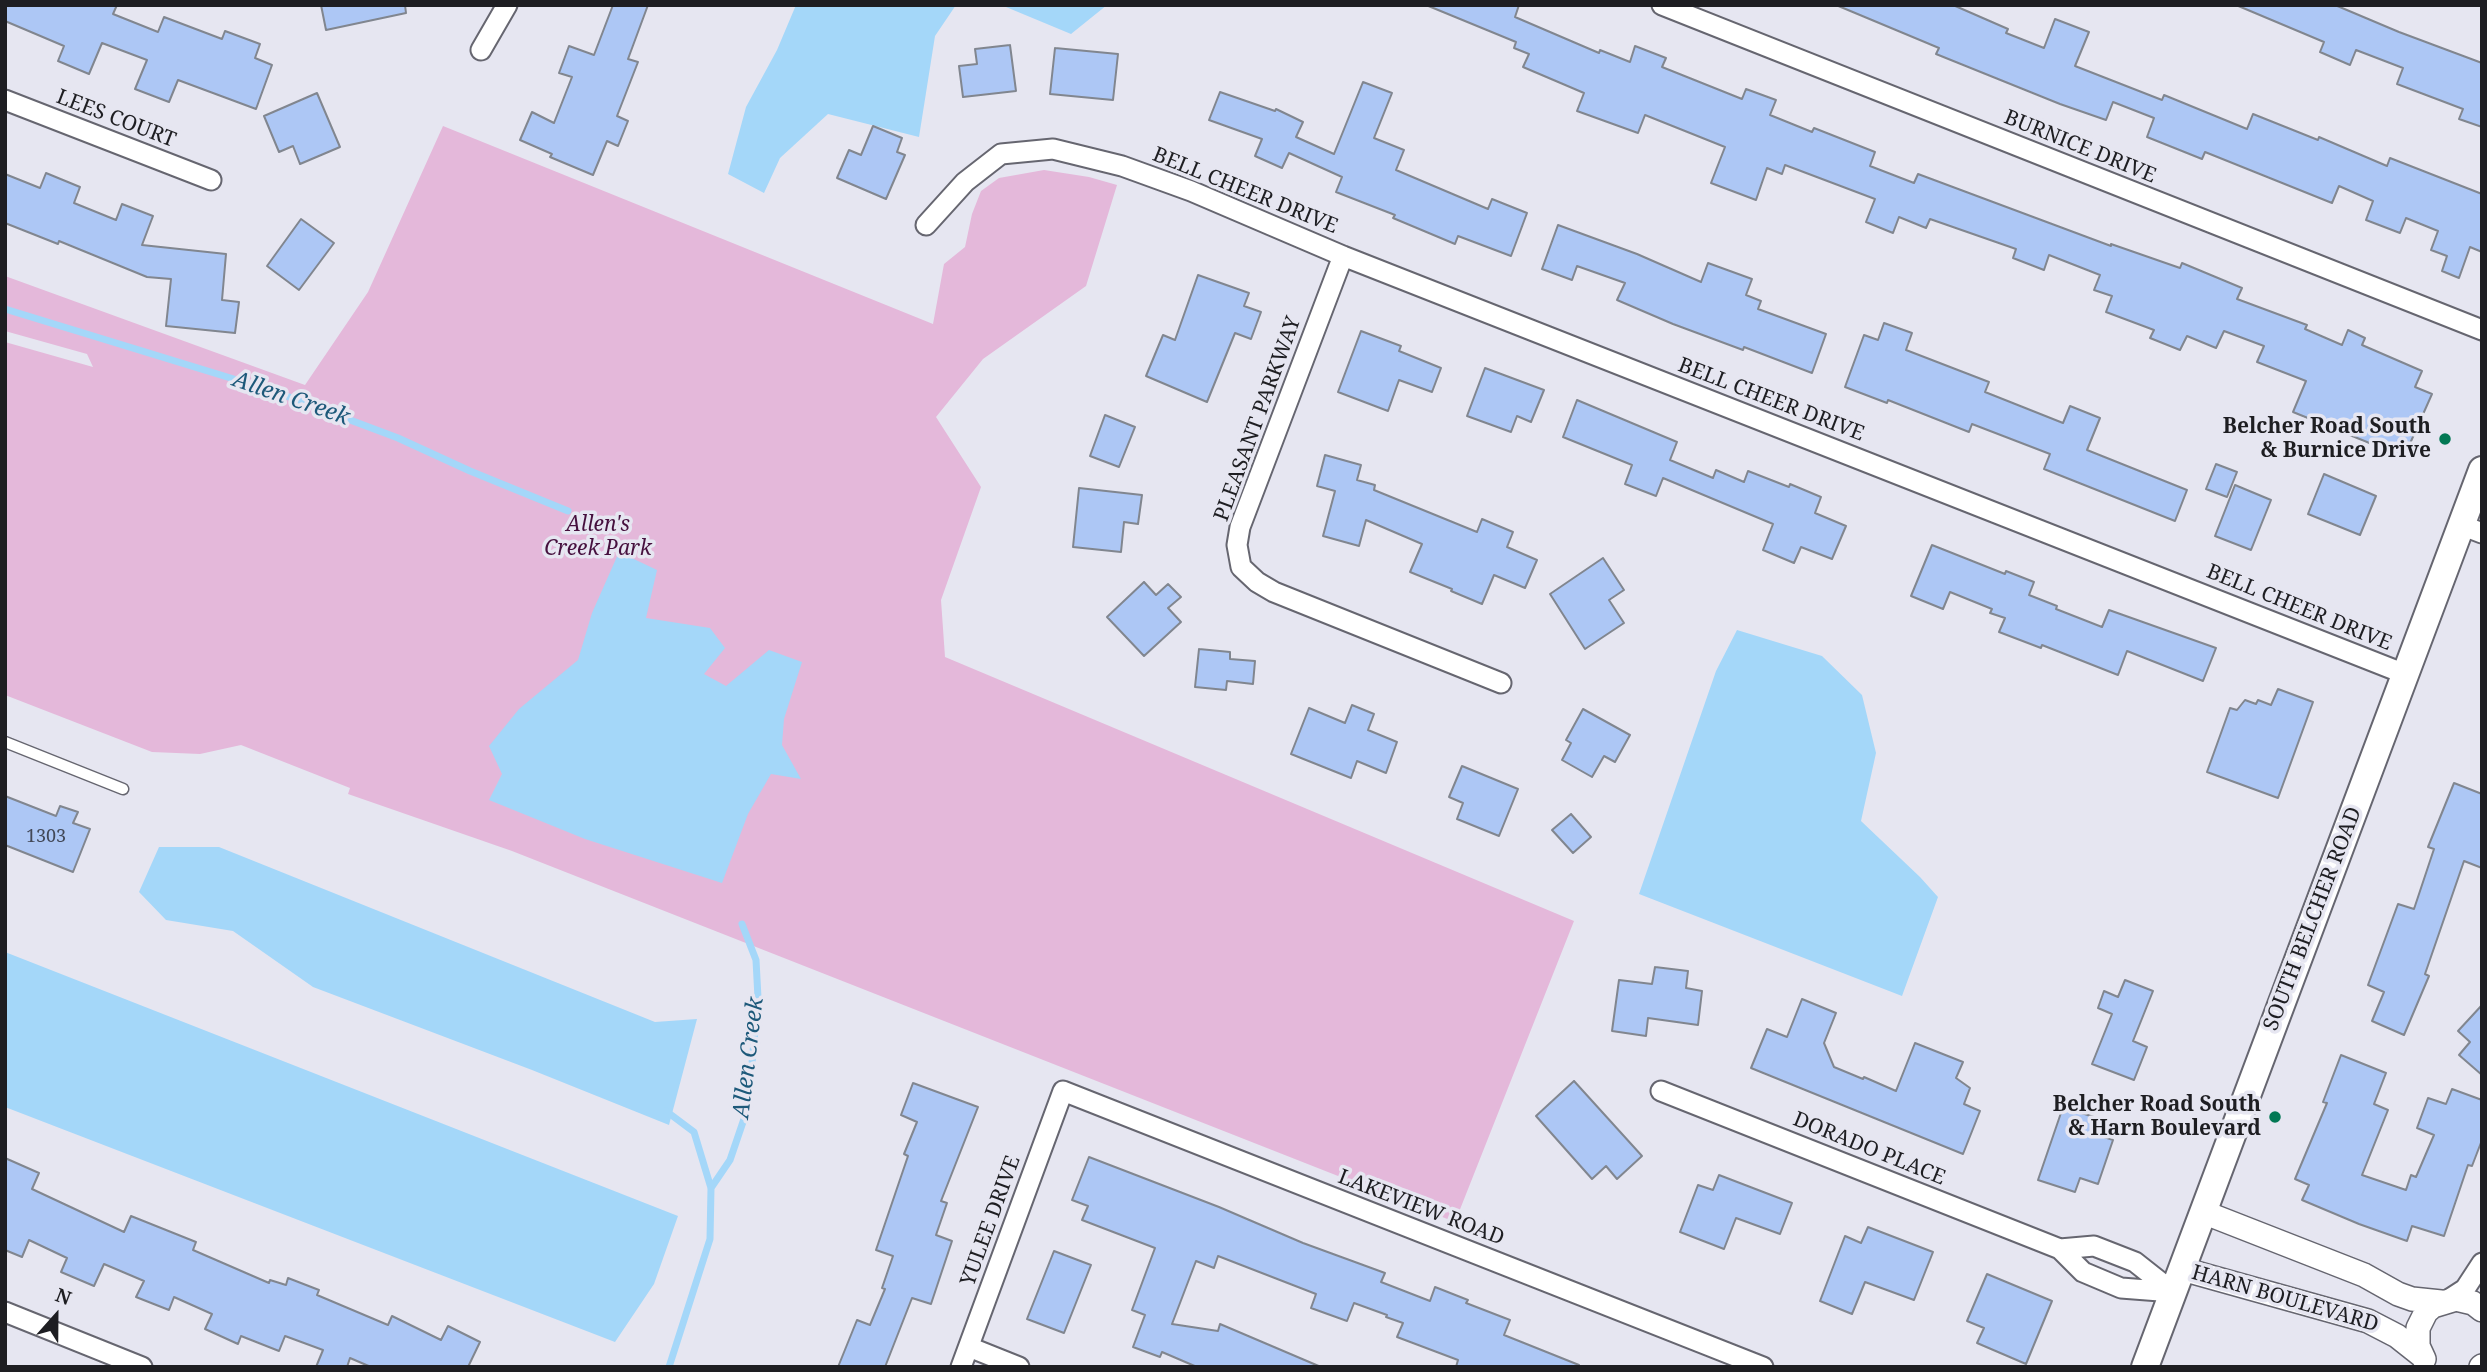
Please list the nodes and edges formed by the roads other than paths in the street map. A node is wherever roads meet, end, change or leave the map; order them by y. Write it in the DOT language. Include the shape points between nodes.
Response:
graph roads {
  1 [pos="507,5"];
  2 [pos="1662,5"];
  3 [pos="481,50"];
  4 [pos="5,100"];
  5 [pos="211,180"];
  6 [pos="926,226"];
  7 [pos="1343,256"];
  8 [pos="2482,330"];
  9 [pos="2479,488"];
  10 [pos="2471,529"];
  11 [pos="2405,674"];
  12 [pos="1501,683"];
  13 [pos="5,742"];
  14 [pos="122,789"];
  15 [pos="1063,1091"];
  16 [pos="1661,1091"];
  17 [pos="2203,1212"];
  18 [pos="2060,1249"];
  19 [pos="2482,1263"];
  20 [pos="2178,1280"];
  21 [pos="2444,1301"];
  22 [pos="2482,1310"];
  23 [pos="5,1312"];
  24 [pos="968,1347"];
  25 [pos="2425,1362"];
  26 [pos="142,1367"];
  27 [pos="961,1367"];
  28 [pos="1019,1367"];
  29 [pos="1763,1367"];
  30 [pos="2145,1367"];
  1 -- 3 [label="street"];
  2 -- 8 [label="street, BURNICE DRIVE"];
  4 -- 5 [label="street, LEES COURT"];
  6 -- 7 [label="street, BELL CHEER DRIVE" via="965,183 1001,154 1053,149 1122,166 1191,191"];
  7 -- 11 [label="street, BELL CHEER DRIVE"];
  7 -- 12 [label="street, PLEASANT PARKWAY" via="1240,527 1241,567 1274,592"];
  9 -- 10 [label="main road, SOUTH BELCHER ROAD"];
  10 -- 11 [label="main road, SOUTH BELCHER ROAD"];
  11 -- 17 [label="main road, SOUTH BELCHER ROAD"];
  13 -- 14 [label="lane"];
  15 -- 24 [label="street, YULEE DRIVE"];
  15 -- 29 [label="street, LAKEVIEW ROAD"];
  16 -- 18 [label="street, DORADO PLACE"];
  17 -- 20 [label="main road, SOUTH BELCHER ROAD"];
  17 -- 21 [label="street, HARN BOULEVARD" via="2364,1275 2398,1294"];
  18 -- 20 [label="street, DORADO PLACE" via="2094,1246"];
  18 -- 20 [label="street, DORADO PLACE" via="2083,1272 2121,1288"];
  19 -- 21 [label="street" via="2465,1289"];
  20 -- 25 [label="street, HARN BOULEVARD" via="2368,1321 2397,1336"];
  20 -- 30 [label="main road, SOUTH BELCHER ROAD"];
  21 -- 22 [label="street, HARN BOULEVARD" via="2465,1301"];
  21 -- 25 [label="street, HARN BOULEVARD" via="2421,1320 2417,1337"];
  23 -- 26 [label="street"];
  24 -- 27 [label="street, YULEE DRIVE"];
  24 -- 28 [label="street"];
}
